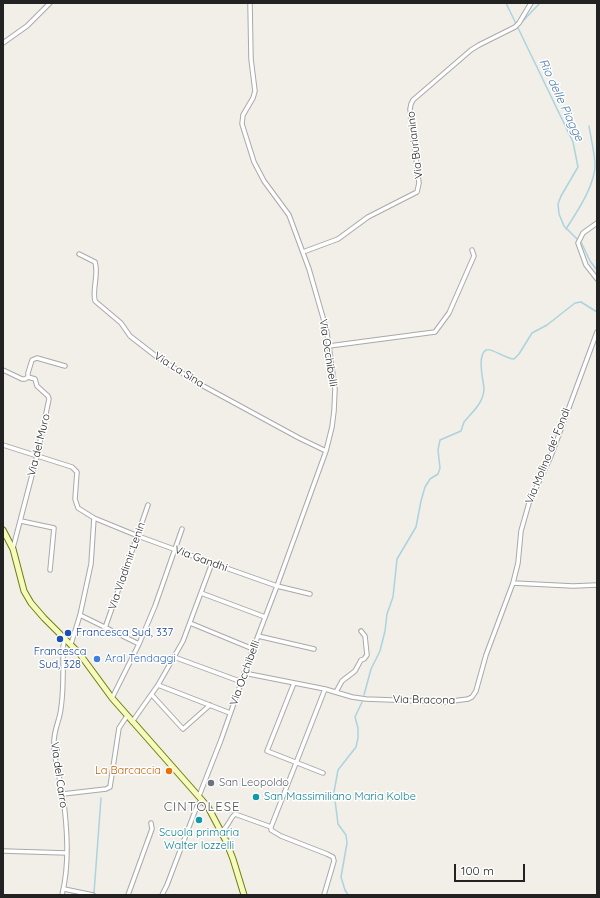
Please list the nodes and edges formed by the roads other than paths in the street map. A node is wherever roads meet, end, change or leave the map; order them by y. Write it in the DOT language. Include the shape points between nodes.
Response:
graph roads {
  1 [pos="50,3"];
  2 [pos="250,3"];
  3 [pos="531,3"];
  4 [pos="3,43"];
  5 [pos="597,223"];
  6 [pos="472,250"];
  7 [pos="304,252"];
  8 [pos="79,254"];
  9 [pos="597,280"];
  10 [pos="597,332"];
  11 [pos="330,346"];
  12 [pos="65,366"];
  13 [pos="3,370"];
  14 [pos="28,377"];
  15 [pos="3,445"];
  16 [pos="326,451"];
  17 [pos="36,456"];
  18 [pos="148,505"];
  19 [pos="94,518"];
  20 [pos="21,521"];
  21 [pos="182,529"];
  22 [pos="3,530"];
  23 [pos="138,536"];
  24 [pos="13,549"];
  25 [pos="174,549"];
  26 [pos="212,563"];
  27 [pos="50,570"];
  28 [pos="513,583"];
  29 [pos="597,585"];
  30 [pos="277,586"];
  31 [pos="201,593"];
  32 [pos="310,594"];
  33 [pos="80,615"];
  34 [pos="265,617"];
  35 [pos="190,623"];
  36 [pos="105,628"];
  37 [pos="361,632"];
  38 [pos="258,636"];
  39 [pos="64,638"];
  40 [pos="71,644"];
  41 [pos="139,644"];
  42 [pos="253,649"];
  43 [pos="314,649"];
  44 [pos="174,657"];
  45 [pos="244,673"];
  46 [pos="242,682"];
  47 [pos="294,683"];
  48 [pos="158,685"];
  49 [pos="325,689"];
  50 [pos="336,692"];
  51 [pos="152,695"];
  52 [pos="112,698"];
  53 [pos="210,705"];
  54 [pos="230,713"];
  55 [pos="127,716"];
  56 [pos="132,722"];
  57 [pos="296,763"];
  58 [pos="322,774"];
  59 [pos="63,794"];
  60 [pos="200,797"];
  61 [pos="151,823"];
  62 [pos="271,827"];
  63 [pos="221,832"];
  64 [pos="3,851"];
  65 [pos="67,853"];
  66 [pos="64,890"];
  67 [pos="62,895"];
  68 [pos="93,895"];
  69 [pos="128,895"];
  70 [pos="162,895"];
  71 [pos="244,895"];
  72 [pos="324,895"];
  1 -- 4 [label="street" via="27,26"];
  2 -- 7 [label="street, Via Occhibelli" via="251,59 255,91 243,114 242,124 254,162 264,181 289,215"];
  3 -- 7 [label="street, Via Burianino" via="515,27 471,50 413,100 410,109 419,183 417,192 368,217 338,239"];
  5 -- 9 [label="street" via="583,233 578,243 586,265"];
  6 -- 11 [label="street" via="474,256 449,313 435,332"];
  7 -- 11 [label="street, Via Occhibelli"];
  8 -- 16 [label="street, Via La Sina" via="95,262 95,301 121,324 130,336 156,357 196,382"];
  10 -- 28 [label="street, Via Molino de' Fondi" via="551,456 529,502 521,531"];
  11 -- 16 [label="street, Via Occhibelli" via="335,389 332,427"];
  12 -- 14 [label="street" via="37,358 32,360"];
  13 -- 14 [label="street" via="22,379"];
  14 -- 17 [label="street, Via del Muro" via="35,379 37,386 49,399"];
  15 -- 17 [label="street"];
  16 -- 30 [label="street, Via Occhibelli"];
  17 -- 19 [label="street, Via Gandhi" via="72,467 77,472 75,499 78,508"];
  17 -- 20 [label="street, Via del Muro"];
  18 -- 23 [label="street, Via Vladimir Lenin"];
  19 -- 23 [label="street, Via Gandhi"];
  19 -- 33 [label="street" via="92,564"];
  20 -- 24 [label="street, Via del Muro"];
  20 -- 27 [label="street" via="54,528"];
  21 -- 25 [label="street"];
  22 -- 24 [label="street"];
  23 -- 25 [label="street, Via Gandhi"];
  23 -- 36 [label="street, Via Vladimir Lenin"];
  24 -- 39 [label="street" via="24,591 31,604"];
  25 -- 26 [label="street, Via Gandhi"];
  25 -- 41 [label="street"];
  26 -- 30 [label="street, Via Gandhi"];
  26 -- 31 [label="street"];
  28 -- 29 [label="street"];
  28 -- 50 [label="street, Via Bracona" via="472,697 437,702 366,699"];
  30 -- 32 [label="street, Via Gandhi"];
  30 -- 34 [label="street, Via Occhibelli"];
  31 -- 34 [label="street"];
  31 -- 35 [label="street"];
  33 -- 36 [label="street"];
  33 -- 40 [label="street"];
  34 -- 38 [label="street, Via Occhibelli"];
  35 -- 42 [label="street"];
  35 -- 44 [label="street"];
  36 -- 41 [label="street"];
  37 -- 50 [label="street" via="365,636 367,656 361,660 352,674 342,681"];
  38 -- 42 [label="street, Via Occhibelli"];
  38 -- 43 [label="street"];
  39 -- 40 [label="street"];
  39 -- 59 [label="street, Via del Carro" via="62,709 54,743"];
  40 -- 52 [label="street"];
  41 -- 52 [label="street"];
  42 -- 45 [label="street, Via Occhibelli"];
  44 -- 46 [label="street"];
  44 -- 48 [label="street"];
  45 -- 46 [label="street, Via Occhibelli"];
  45 -- 47 [label="street, Via Bracona"];
  46 -- 54 [label="street, Via Occhibelli"];
  47 -- 49 [label="street, Via Bracona"];
  47 -- 57 [label="street" via="267,751"];
  48 -- 51 [label="street"];
  48 -- 53 [label="street"];
  49 -- 50 [label="street, Via Bracona"];
  49 -- 57 [label="street"];
  51 -- 53 [label="street" via="183,729"];
  51 -- 56 [label="street"];
  52 -- 55 [label="street"];
  53 -- 54 [label="street"];
  54 -- 60 [label="street, Via Occhibelli"];
  55 -- 56 [label="street"];
  55 -- 59 [label="street" via="119,728 110,787"];
  56 -- 60 [label="street"];
  57 -- 58 [label="street"];
  57 -- 62 [label="street"];
  59 -- 65 [label="street, Via del Carro"];
  60 -- 63 [label="street"];
  60 -- 70 [label="street, Via Occhibelli"];
  61 -- 69 [label="street" via="152,829"];
  62 -- 63 [label="street" via="235,814"];
  62 -- 72 [label="street" via="271,830 281,836 333,857"];
  63 -- 71 [label="street" via="233,859"];
  64 -- 65 [label="street"];
  65 -- 66 [label="street, Via del Carro"];
  66 -- 67 [label="street, Via del Carro"];
  66 -- 68 [label="street"];
}
